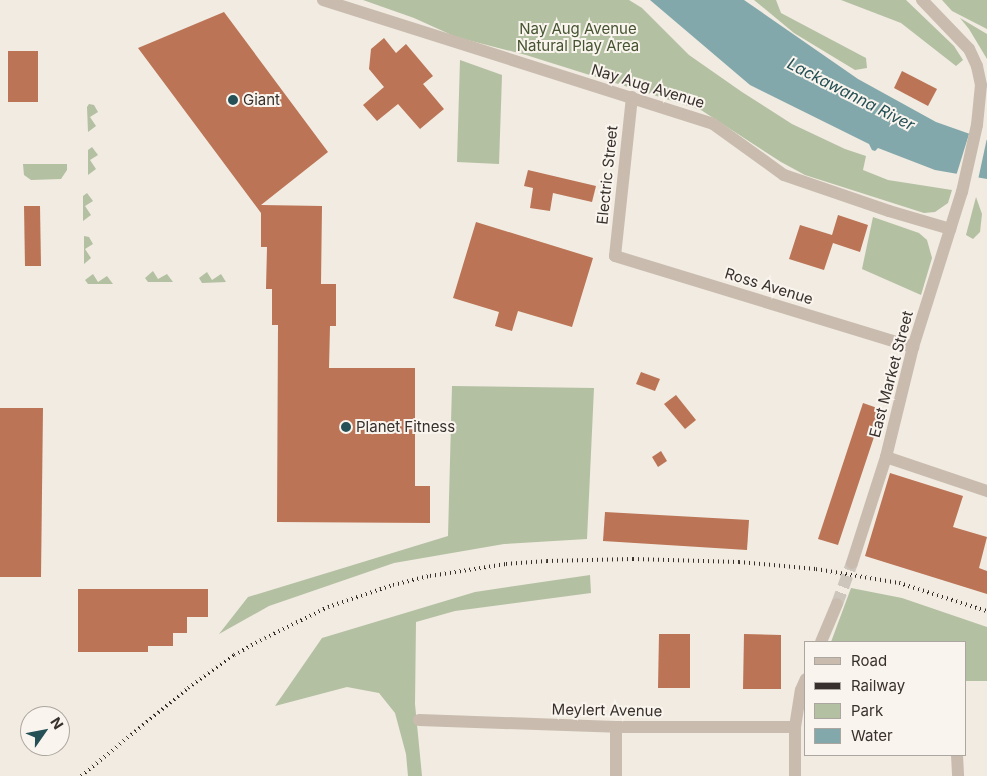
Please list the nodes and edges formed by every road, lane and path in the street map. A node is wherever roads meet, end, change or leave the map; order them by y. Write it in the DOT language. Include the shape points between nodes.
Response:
graph roads {
  1 [pos="323,0"];
  2 [pos="922,0"];
  3 [pos="632,97"];
  4 [pos="950,229"];
  5 [pos="616,256"];
  6 [pos="913,347"];
  7 [pos="886,457"];
  8 [pos="987,491"];
  9 [pos="852,563"];
  10 [pos="837,604"];
  11 [pos="821,641"];
  12 [pos="804,683"];
  13 [pos="418,720"];
  14 [pos="795,727"];
  15 [pos="616,728"];
  16 [pos="957,756"];
  17 [pos="616,776"];
  18 [pos="794,776"];
  19 [pos="958,776"];
  1 -- 3 [label="street, Nay Aug Avenue"];
  2 -- 4 [label="street, East Market Street" via="969,49 981,85 977,125"];
  3 -- 4 [label="street, Nay Aug Avenue" via="713,124 784,175"];
  3 -- 5 [label="street, Electric Street"];
  4 -- 6 [label="street, East Market Street"];
  5 -- 6 [label="street, Ross Avenue"];
  6 -- 7 [label="street, East Market Street"];
  7 -- 8 [label="street"];
  7 -- 9 [label="street, East Market Street"];
  10 -- 11 [label="street"];
  12 -- 14 [label="street"];
  13 -- 15 [label="street, Meylert Avenue"];
  14 -- 15 [label="street, Meylert Avenue"];
  14 -- 18 [label="street"];
  15 -- 17 [label="street"];
  16 -- 19 [label="street"];
}
